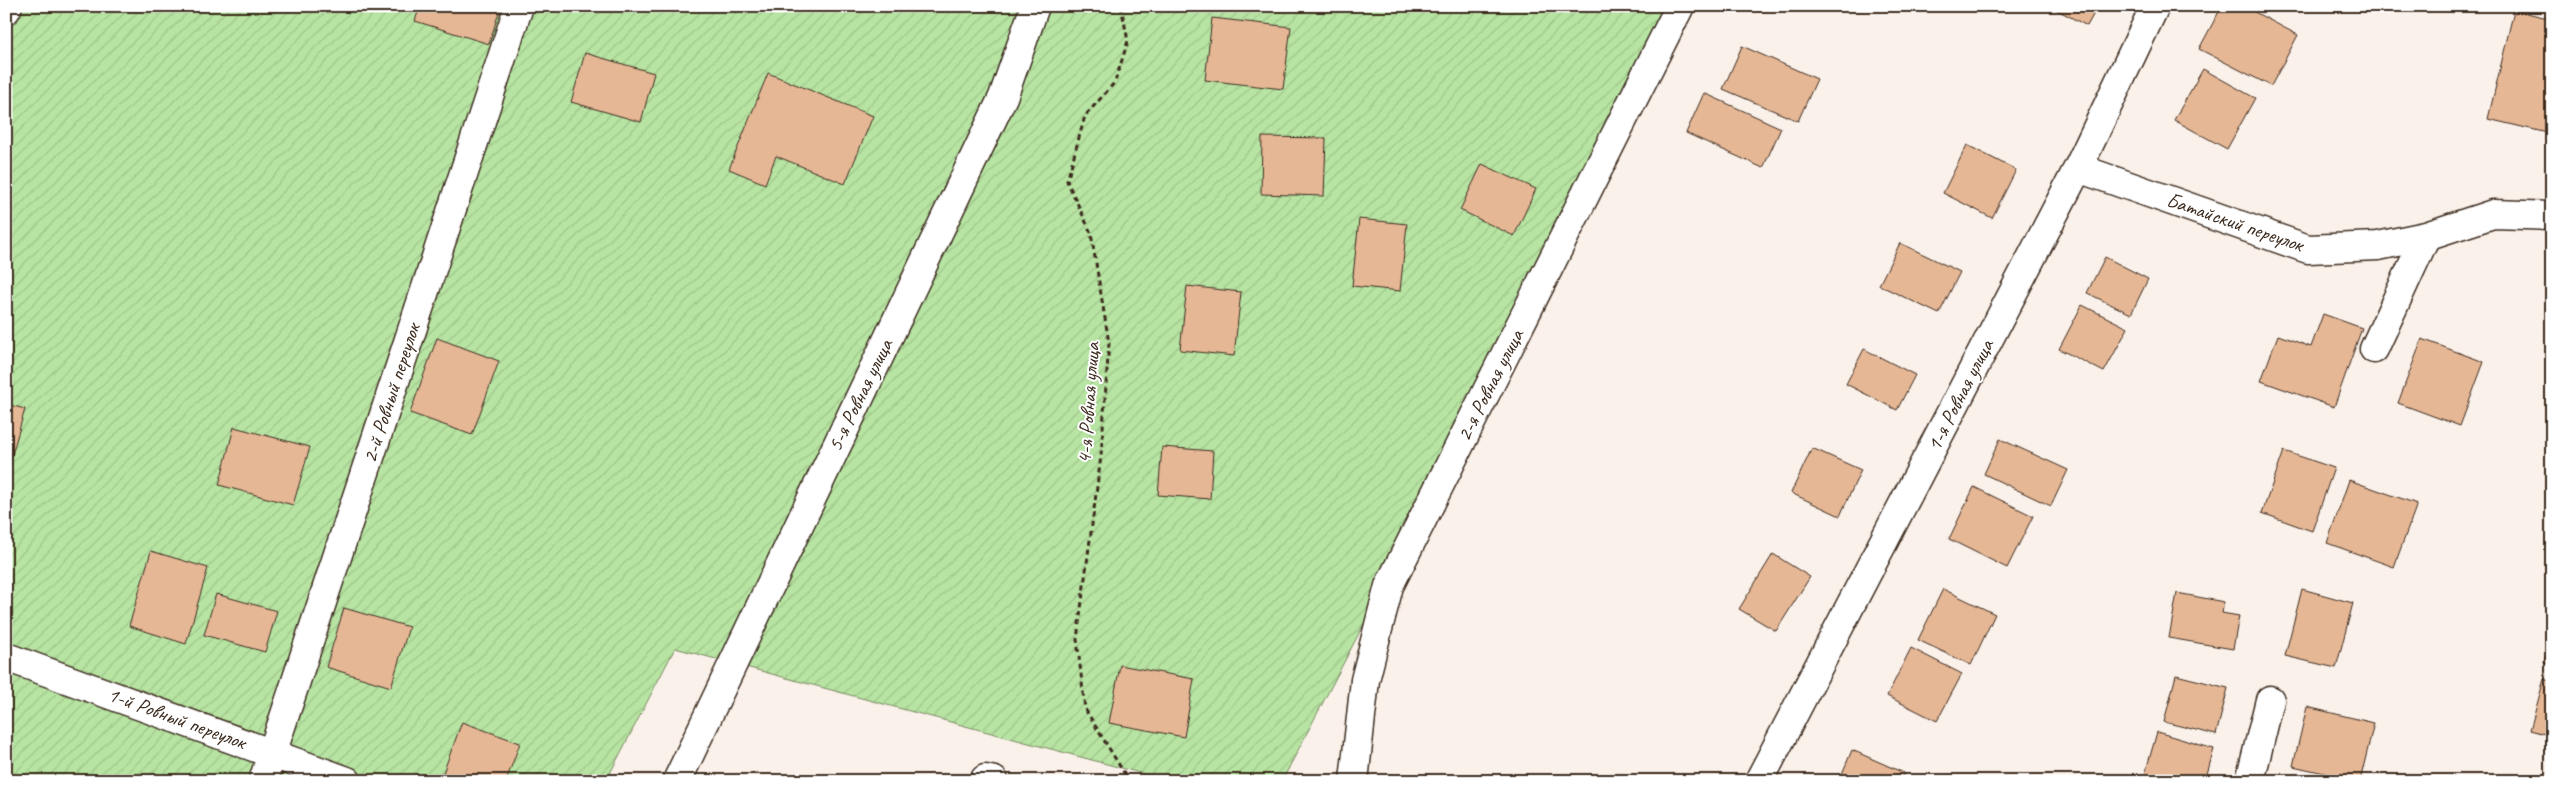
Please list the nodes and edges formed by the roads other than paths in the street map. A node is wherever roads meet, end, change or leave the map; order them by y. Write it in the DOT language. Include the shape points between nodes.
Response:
graph roads {
  1 [pos="8,6"];
  2 [pos="519,6"];
  3 [pos="1035,6"];
  4 [pos="1680,6"];
  5 [pos="2155,6"];
  6 [pos="6,10"];
  7 [pos="2078,168"];
  8 [pos="2552,216"];
  9 [pos="2426,236"];
  10 [pos="2374,349"];
  11 [pos="6,657"];
  12 [pos="2270,700"];
  13 [pos="272,752"];
  14 [pos="263,781"];
  15 [pos="347,781"];
  16 [pos="676,781"];
  17 [pos="1354,781"];
  18 [pos="1759,781"];
  19 [pos="2250,781"];
  1 -- 6 [label="street"];
  2 -- 13 [label="street, 2-й Ровный переулок"];
  3 -- 16 [label="street, 5-я Ровная улица" via="1003,97"];
  4 -- 17 [label="street, 2-я Ровная улица" via="1389,586 1366,680"];
  5 -- 7 [label="street, 1-я Ровная улица"];
  7 -- 9 [label="street, Батайский переулок" via="2308,248 2378,246"];
  7 -- 18 [label="street, 1-я Ровная улица"];
  8 -- 9 [label="street, Батайский переулок" via="2493,214"];
  9 -- 10 [label="street"];
  11 -- 13 [label="street, 1-й Ровный переулок"];
  12 -- 19 [label="street"];
  13 -- 14 [label="street, 2-й Ровный переулок"];
  13 -- 15 [label="street, 1-й Ровный переулок"];
}
